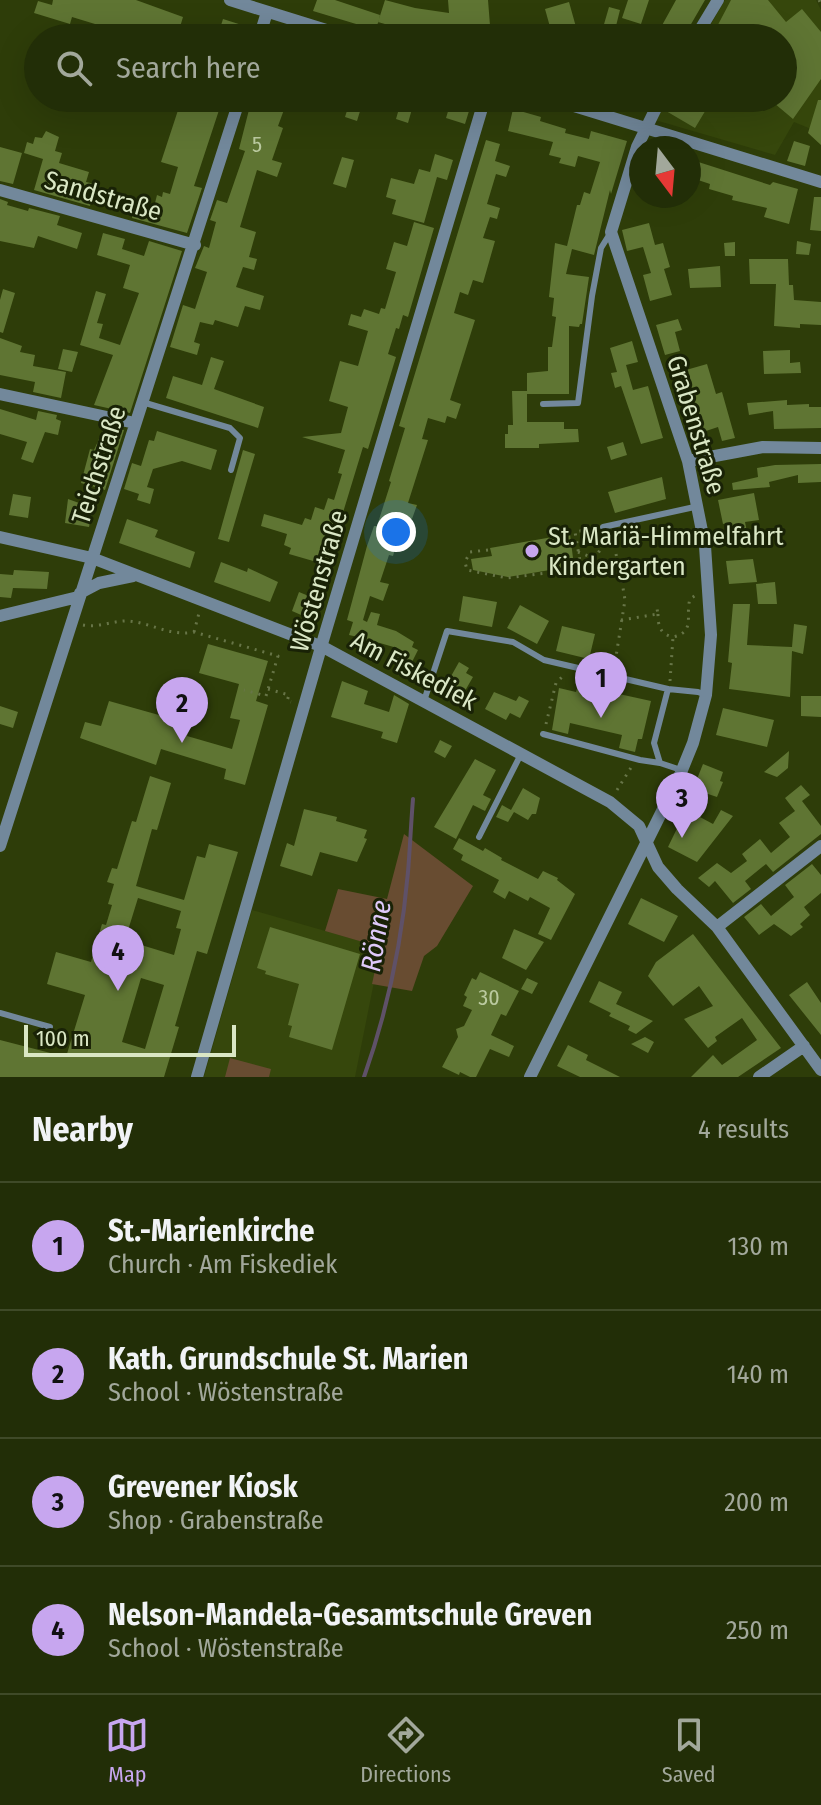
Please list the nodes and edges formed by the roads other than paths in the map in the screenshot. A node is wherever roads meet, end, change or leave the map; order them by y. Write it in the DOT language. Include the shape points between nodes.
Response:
graph roads {
  1 [pos="230,0"];
  2 [pos="718,0"];
  3 [pos="267,12"];
  4 [pos="263,24"];
  5 [pos="306,24"];
  6 [pos="703,24"];
  7 [pos="236,112"];
  8 [pos="481,112"];
  9 [pos="593,112"];
  10 [pos="653,112"];
  11 [pos="644,128"];
  12 [pos="821,182"];
  13 [pos="0,190"];
  14 [pos="611,232"];
  15 [pos="195,245"];
  16 [pos="0,394"];
  17 [pos="142,402"];
  18 [pos="543,404"];
  19 [pos="135,423"];
  20 [pos="821,448"];
  21 [pos="688,461"];
  22 [pos="231,470"];
  23 [pos="699,506"];
  24 [pos="600,527"];
  25 [pos="0,537"];
  26 [pos="92,558"];
  27 [pos="136,576"];
  28 [pos="79,595"];
  29 [pos="0,616"];
  30 [pos="323,647"];
  31 [pos="668,689"];
  32 [pos="706,695"];
  33 [pos="424,701"];
  34 [pos="543,734"];
  35 [pos="521,754"];
  36 [pos="660,763"];
  37 [pos="681,770"];
  38 [pos="5,816"];
  39 [pos="479,837"];
  40 [pos="647,840"];
  41 [pos="0,846"];
  42 [pos="821,846"];
  43 [pos="717,927"];
  44 [pos="0,1013"];
  45 [pos="50,1027"];
  46 [pos="804,1046"];
  47 [pos="821,1070"];
  48 [pos="197,1077"];
  49 [pos="530,1077"];
  50 [pos="759,1077"];
  1 -- 3 [label="street"];
  2 -- 6 [label="street"];
  3 -- 4 [label="street"];
  3 -- 5 [label="street"];
  7 -- 15 [label="street, Teichstraße"];
  8 -- 30 [label="street, Wöstenstraße"];
  9 -- 11 [label="street"];
  10 -- 11 [label="street"];
  11 -- 12 [label="street"];
  11 -- 14 [label="street"];
  13 -- 15 [label="street, Sandstraße"];
  14 -- 18 [label="lane" via="601,248 578,403"];
  14 -- 21 [label="street, Grabenstraße"];
  15 -- 17 [label="street, Teichstraße"];
  16 -- 19 [label="street"];
  17 -- 19 [label="street, Teichstraße"];
  17 -- 22 [label="lane" via="238,433"];
  19 -- 26 [label="street, Teichstraße"];
  20 -- 21 [label="street" via="763,447"];
  21 -- 23 [label="street, Grabenstraße"];
  23 -- 24 [label="lane"];
  23 -- 32 [label="street, Grabenstraße" via="709,575"];
  25 -- 26 [label="street, Am Fiskediek"];
  26 -- 27 [label="street, Am Fiskediek"];
  26 -- 28 [label="street, Teichstraße"];
  27 -- 28 [label="street" via="99,583"];
  27 -- 30 [label="street, Am Fiskediek"];
  28 -- 29 [label="street"];
  28 -- 38 [label="street, Teichstraße"];
  30 -- 33 [label="street, Am Fiskediek"];
  30 -- 48 [label="street, Wöstenstraße"];
  31 -- 32 [label="lane"];
  31 -- 33 [label="lane" via="544,660 513,642 447,631"];
  31 -- 36 [label="lane" via="654,743"];
  32 -- 37 [label="street, Grabenstraße"];
  33 -- 35 [label="street, Am Fiskediek"];
  34 -- 36 [label="lane"];
  35 -- 39 [label="lane"];
  35 -- 40 [label="street, Am Fiskediek" via="610,802 639,826"];
  36 -- 37 [label="lane"];
  37 -- 40 [label="street, Grabenstraße"];
  38 -- 41 [label="street, Teichstraße"];
  40 -- 43 [label="street, Am Fiskediek" via="658,867"];
  40 -- 49 [label="street, Grabenstraße"];
  42 -- 43 [label="street"];
  43 -- 46 [label="street, Am Fiskediek"];
  44 -- 45 [label="lane"];
  46 -- 47 [label="street, Am Fiskediek"];
  46 -- 50 [label="street"];
}
